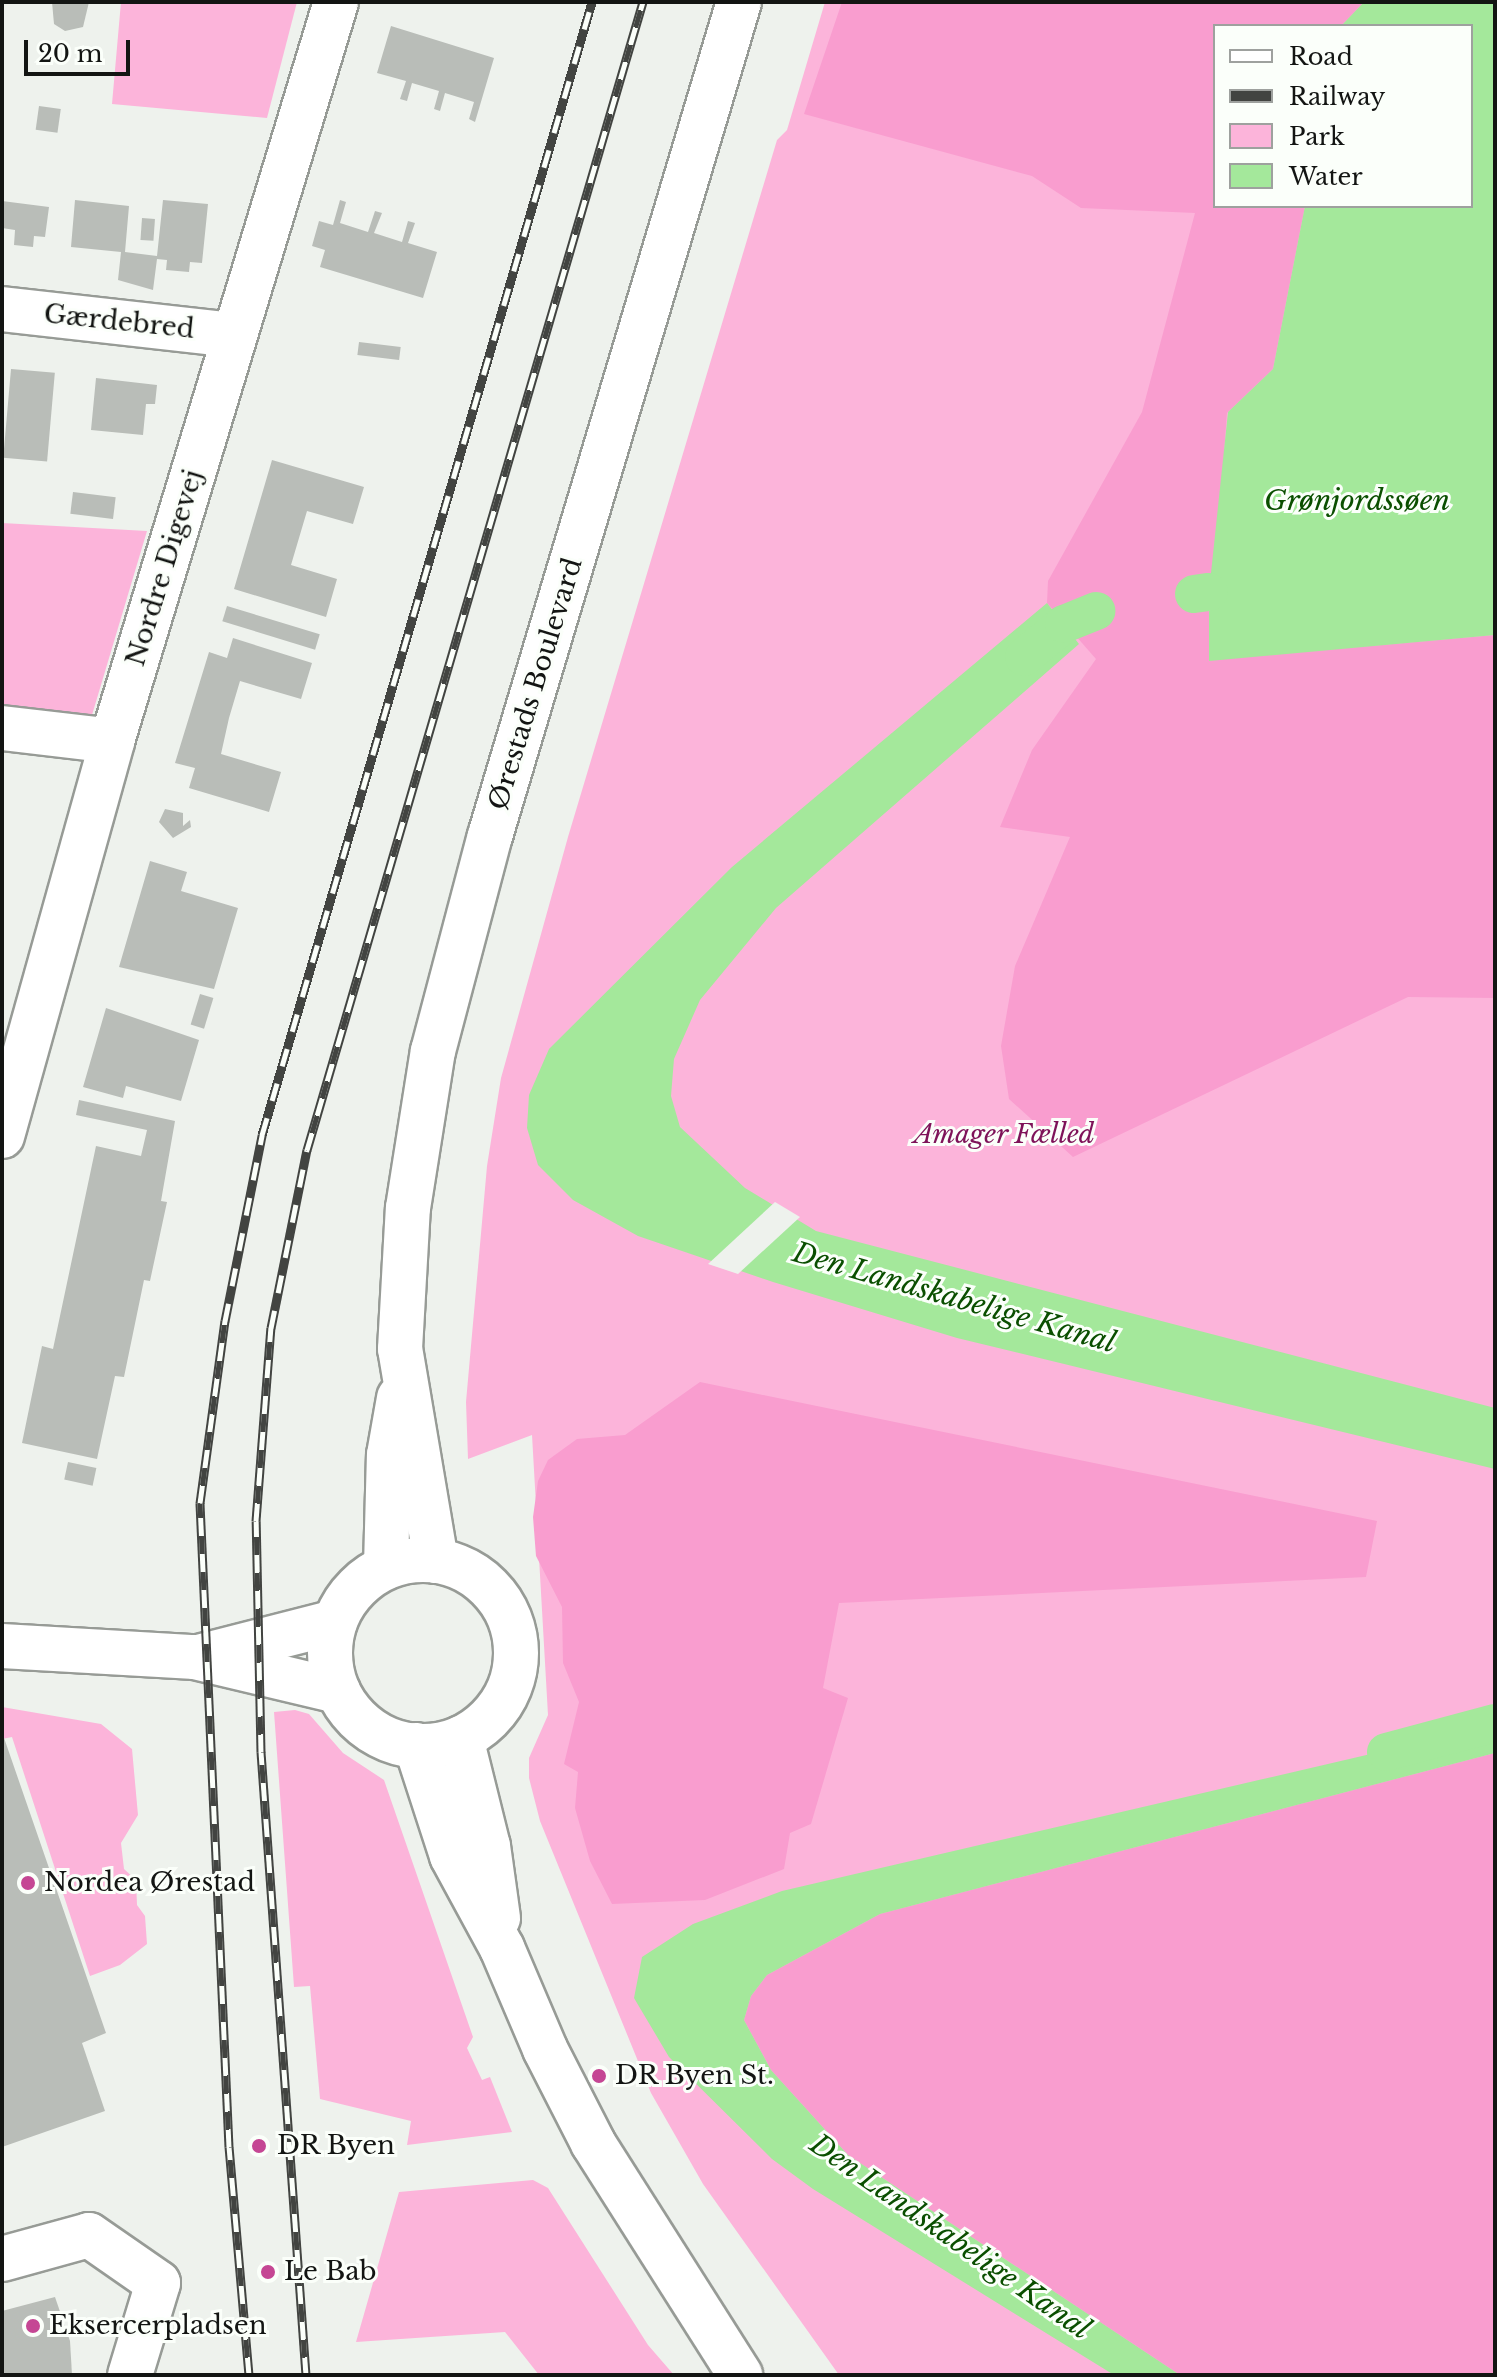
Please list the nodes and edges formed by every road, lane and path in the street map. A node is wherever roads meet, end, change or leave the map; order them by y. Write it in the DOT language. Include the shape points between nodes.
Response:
graph roads {
  1 [pos="336,2"];
  2 [pos="739,2"];
  3 [pos="2,309"];
  4 [pos="235,335"];
  5 [pos="2,728"];
  6 [pos="112,741"];
  7 [pos="2,1136"];
  8 [pos="403,1379"];
  9 [pos="436,1561"];
  10 [pos="386,1567"];
  11 [pos="335,1622"];
  12 [pos="2,1646"];
  13 [pos="195,1657"];
  14 [pos="338,1691"];
  15 [pos="461,1738"];
  16 [pos="416,1745"];
  17 [pos="502,1948"];
  18 [pos="2,2259"];
  19 [pos="686,2283"];
  20 [pos="130,2375"];
  21 [pos="740,2375"];
  22 [pos="770,2375"];
  1 -- 4 [label="street, Nordre Digevej"];
  2 -- 8 [label="street, Ørestads Boulevard" via="495,820 433,1051 408,1208"];
  3 -- 4 [label="street, Gærdebred"];
  4 -- 6 [label="street, Nordre Digevej"];
  5 -- 6 [label="street"];
  6 -- 7 [label="street, Nordre Digevej"];
  8 -- 9 [label="street, Ørestads Boulevard"];
  8 -- 10 [label="street, Ørestads Boulevard" via="389,1455"];
  9 -- 10 [label="street"];
  9 -- 15 [label="street" via="459,1567 489,1587 509,1617 515,1640 516,1664 504,1697 481,1725"];
  10 -- 11 [label="street" via="356,1589"];
  11 -- 13 [label="street"];
  11 -- 14 [label="street" via="331,1668"];
  12 -- 13 [label="street"];
  13 -- 14 [label="street"];
  14 -- 16 [label="street" via="369,1729"];
  15 -- 16 [label="street"];
  15 -- 17 [label="street" via="488,1846"];
  16 -- 17 [label="street" via="452,1856"];
  17 -- 19 [label="street" via="534,2027 593,2143"];
  18 -- 20 [label="street" via="89,2235 158,2283"];
  19 -- 21 [label="street"];
  19 -- 22 [label="street"];
}
